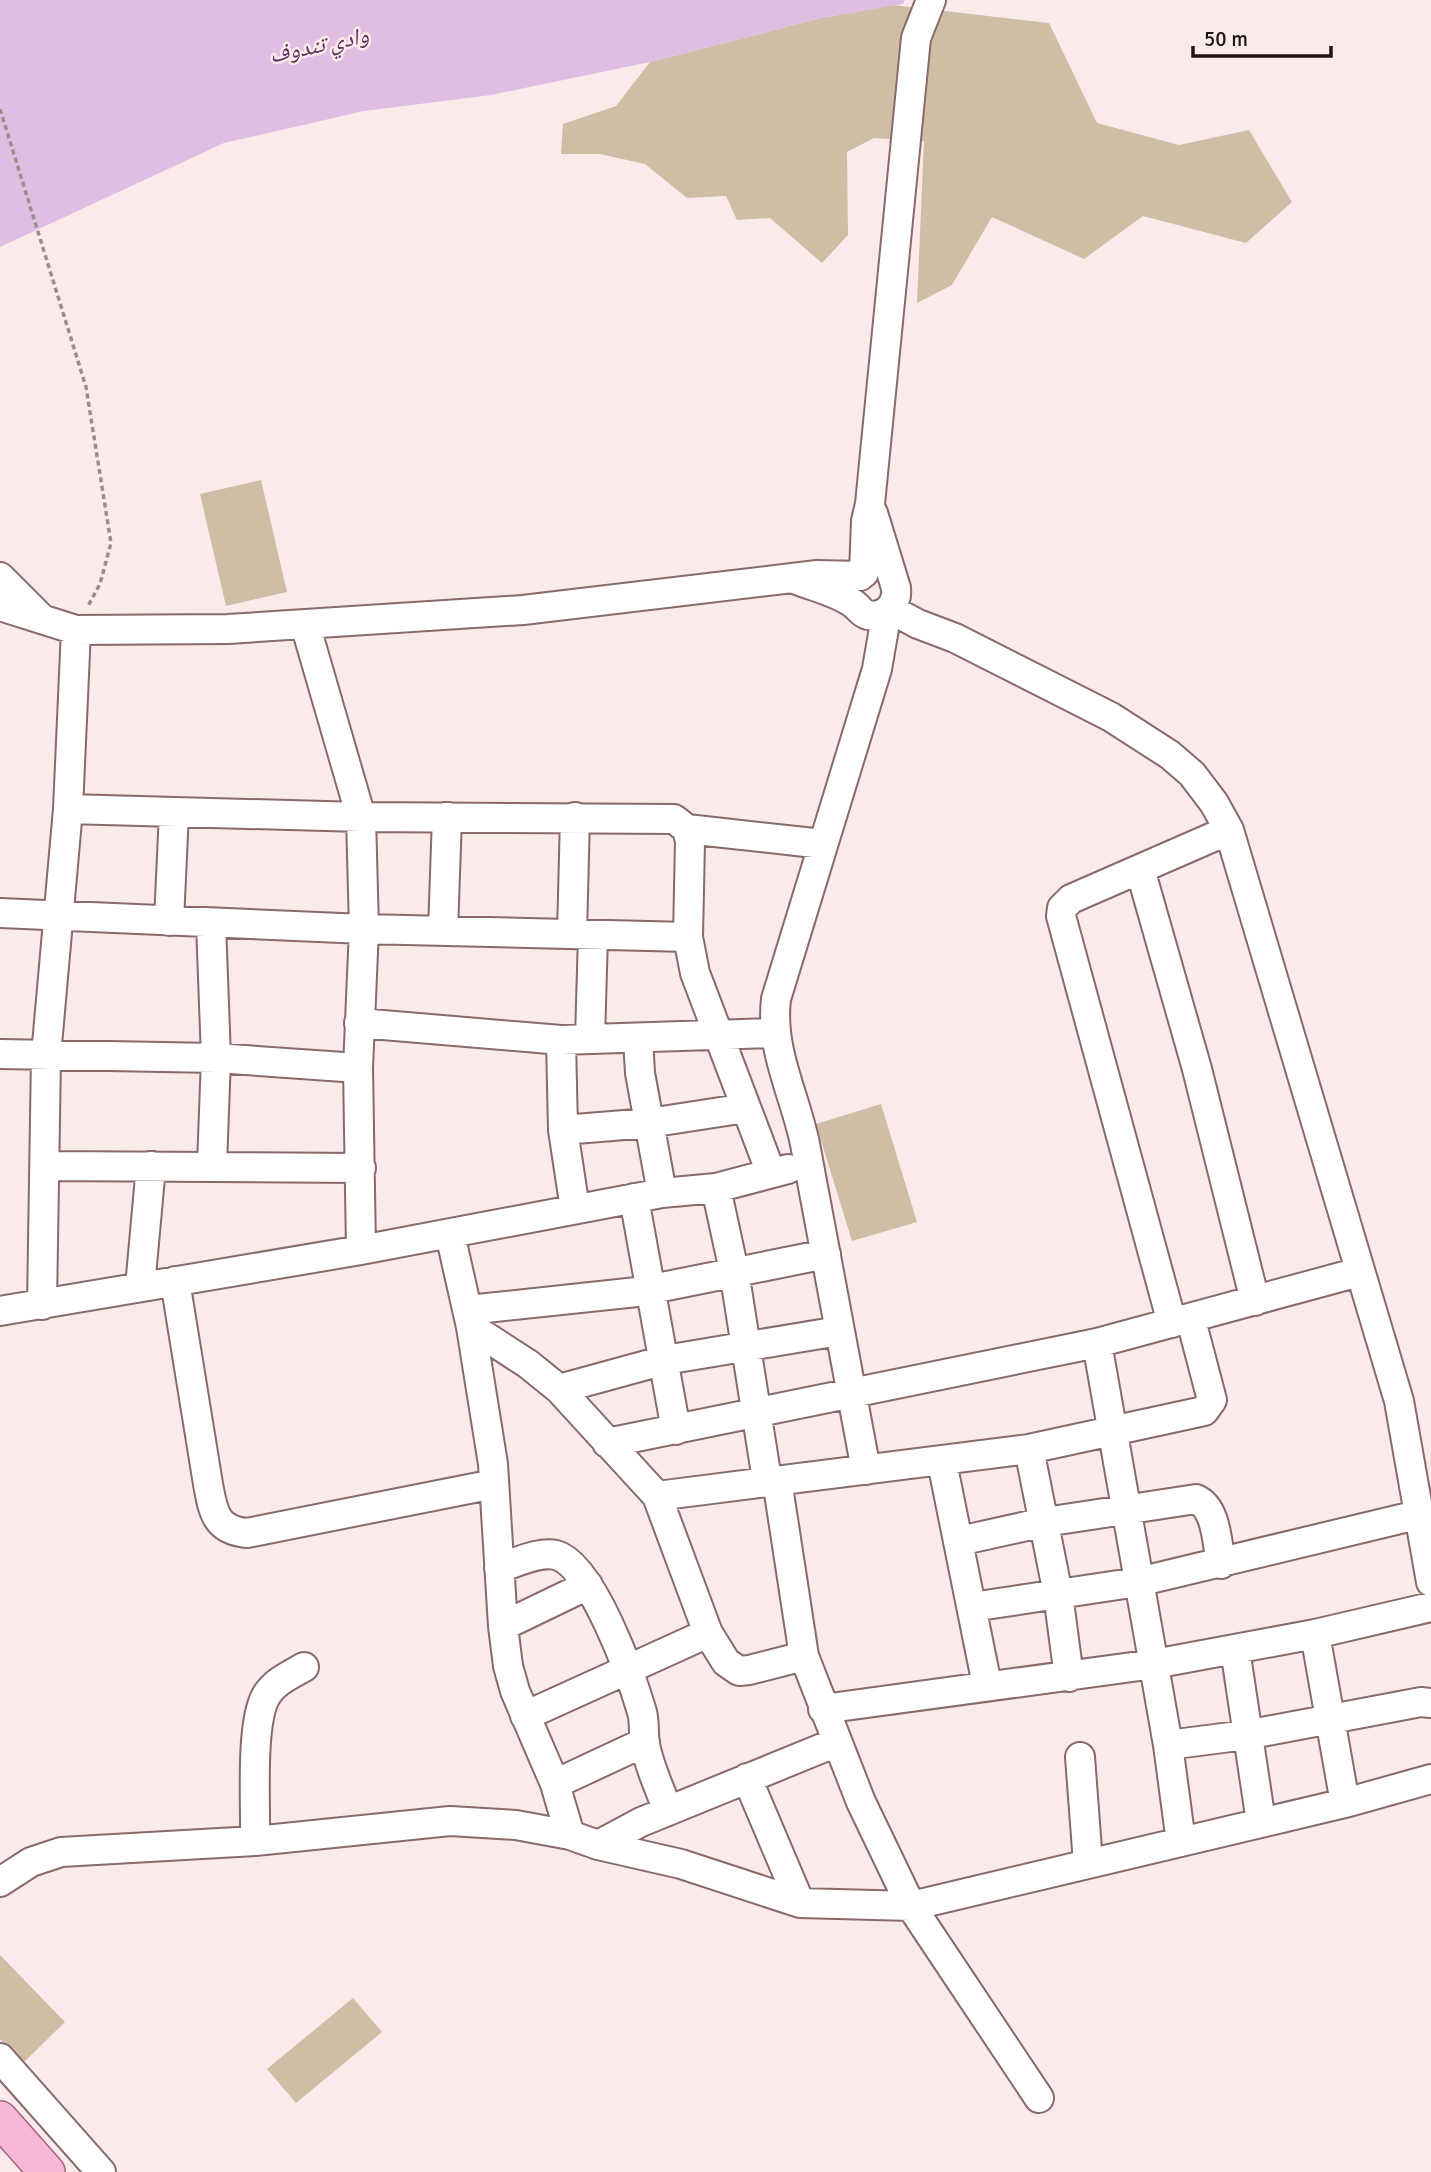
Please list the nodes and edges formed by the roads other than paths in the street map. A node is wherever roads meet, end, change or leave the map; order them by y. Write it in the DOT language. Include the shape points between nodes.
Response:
graph roads {
  1 [pos="931,0"];
  2 [pos="868,512"];
  3 [pos="804,576"];
  4 [pos="0,578"];
  5 [pos="876,594"];
  6 [pos="0,606"];
  7 [pos="40,617"];
  8 [pos="304,624"];
  9 [pos="76,630"];
  10 [pos="68,809"];
  11 [pos="174,812"];
  12 [pos="361,817"];
  13 [pos="447,817"];
  14 [pos="575,817"];
  15 [pos="687,829"];
  16 [pos="1229,830"];
  17 [pos="823,844"];
  18 [pos="1140,869"];
  19 [pos="0,913"];
  20 [pos="58,915"];
  21 [pos="169,921"];
  22 [pos="211,923"];
  23 [pos="364,929"];
  24 [pos="443,931"];
  25 [pos="582,935"];
  26 [pos="688,937"];
  27 [pos="359,1023"];
  28 [pos="775,1033"];
  29 [pos="719,1035"];
  30 [pos="590,1039"];
  31 [pos="638,1039"];
  32 [pos="561,1040"];
  33 [pos="0,1054"];
  34 [pos="46,1056"];
  35 [pos="216,1058"];
  36 [pos="358,1068"];
  37 [pos="747,1108"];
  38 [pos="649,1123"];
  39 [pos="563,1130"];
  40 [pos="808,1164"];
  41 [pos="212,1165"];
  42 [pos="46,1166"];
  43 [pos="151,1166"];
  44 [pos="361,1168"];
  45 [pos="771,1173"];
  46 [pos="716,1188"];
  47 [pos="648,1196"];
  48 [pos="575,1209"];
  49 [pos="450,1234"];
  50 [pos="361,1250"];
  51 [pos="826,1254"];
  52 [pos="734,1271"];
  53 [pos="1359,1272"];
  54 [pos="175,1282"];
  55 [pos="141,1287"];
  56 [pos="652,1289"];
  57 [pos="1255,1301"];
  58 [pos="42,1305"];
  59 [pos="0,1311"];
  60 [pos="470,1319"];
  61 [pos="1181,1322"];
  62 [pos="839,1331"];
  63 [pos="1097,1343"];
  64 [pos="744,1346"];
  65 [pos="665,1360"];
  66 [pos="559,1389"];
  67 [pos="852,1394"];
  68 [pos="758,1414"];
  69 [pos="676,1430"];
  70 [pos="1112,1433"];
  71 [pos="607,1443"];
  72 [pos="1029,1449"];
  73 [pos="942,1462"];
  74 [pos="866,1470"];
  75 [pos="772,1480"];
  76 [pos="494,1484"];
  77 [pos="657,1496"];
  78 [pos="1126,1508"];
  79 [pos="1417,1515"];
  80 [pos="1045,1522"];
  81 [pos="959,1541"];
  82 [pos="1221,1564"];
  83 [pos="499,1568"];
  84 [pos="1138,1582"];
  85 [pos="1431,1582"];
  86 [pos="588,1585"];
  87 [pos="1058,1594"];
  88 [pos="972,1607"];
  89 [pos="1431,1607"];
  90 [pos="503,1626"];
  91 [pos="708,1633"];
  92 [pos="1315,1634"];
  93 [pos="1235,1649"];
  94 [pos="804,1656"];
  95 [pos="1154,1664"];
  96 [pos="304,1667"];
  97 [pos="627,1668"];
  98 [pos="1069,1677"];
  99 [pos="987,1685"];
  100 [pos="1431,1703"];
  101 [pos="823,1709"];
  102 [pos="525,1716"];
  103 [pos="1329,1720"];
  104 [pos="1246,1735"];
  105 [pos="645,1742"];
  106 [pos="837,1742"];
  107 [pos="1168,1745"];
  108 [pos="1080,1757"];
  109 [pos="747,1778"];
  110 [pos="1431,1779"];
  111 [pos="555,1784"];
  112 [pos="1345,1803"];
  113 [pos="668,1811"];
  114 [pos="1261,1822"];
  115 [pos="570,1835"];
  116 [pos="254,1841"];
  117 [pos="1181,1842"];
  118 [pos="598,1845"];
  119 [pos="1088,1863"];
  120 [pos="0,1882"];
  121 [pos="800,1903"];
  122 [pos="911,1906"];
  123 [pos="0,2058"];
  124 [pos="1039,2098"];
  125 [pos="0,2119"];
  126 [pos="47,2172"];
  127 [pos="101,2172"];
  1 -- 2 [label="street" via="916,38"];
  2 -- 3 [label="street" via="840,555"];
  2 -- 5 [label="street"];
  3 -- 5 [label="street"];
  3 -- 8 [label="street" via="523,610"];
  4 -- 7 [label="street"];
  5 -- 16 [label="street" via="918,624 955,638 1111,718 1170,755 1192,774"];
  5 -- 17 [label="street" via="877,669"];
  6 -- 7 [label="street"];
  7 -- 9 [label="street"];
  8 -- 9 [label="street"];
  8 -- 12 [label="street"];
  9 -- 10 [label="street"];
  10 -- 11 [label="street"];
  10 -- 20 [label="street"];
  11 -- 12 [label="street"];
  11 -- 21 [label="street"];
  12 -- 13 [label="street"];
  12 -- 23 [label="street"];
  13 -- 14 [label="street"];
  13 -- 24 [label="street"];
  14 -- 15 [label="street" via="661,817 674,819"];
  14 -- 25 [label="street"];
  15 -- 17 [label="street"];
  15 -- 26 [label="street"];
  16 -- 18 [label="street"];
  16 -- 53 [label="street"];
  17 -- 28 [label="street" via="776,999"];
  18 -- 57 [label="street" via="1197,1069"];
  18 -- 61 [label="street" via="1071,899 1060,916"];
  19 -- 20 [label="street"];
  20 -- 21 [label="street"];
  20 -- 34 [label="street"];
  21 -- 22 [label="street"];
  22 -- 23 [label="street"];
  22 -- 35 [label="street"];
  23 -- 24 [label="street"];
  23 -- 27 [label="street"];
  24 -- 25 [label="street"];
  25 -- 26 [label="street"];
  25 -- 30 [label="street"];
  26 -- 29 [label="street" via="695,973"];
  27 -- 32 [label="street"];
  27 -- 36 [label="street"];
  28 -- 29 [label="street"];
  28 -- 40 [label="street"];
  29 -- 31 [label="street"];
  29 -- 37 [label="street"];
  30 -- 31 [label="street"];
  30 -- 32 [label="street"];
  31 -- 38 [label="street"];
  32 -- 39 [label="street"];
  33 -- 34 [label="street"];
  34 -- 35 [label="street"];
  34 -- 42 [label="street"];
  35 -- 36 [label="street"];
  35 -- 41 [label="street"];
  36 -- 44 [label="street"];
  37 -- 38 [label="street"];
  37 -- 45 [label="street"];
  38 -- 39 [label="street"];
  38 -- 47 [label="street"];
  39 -- 48 [label="street"];
  40 -- 45 [label="street"];
  40 -- 51 [label="street"];
  41 -- 43 [label="street"];
  41 -- 44 [label="street"];
  42 -- 43 [label="street"];
  42 -- 58 [label="street"];
  43 -- 55 [label="street"];
  44 -- 50 [label="street"];
  45 -- 46 [label="street"];
  46 -- 47 [label="street"];
  46 -- 52 [label="street"];
  47 -- 48 [label="street"];
  47 -- 56 [label="street"];
  48 -- 49 [label="street"];
  49 -- 50 [label="street"];
  49 -- 60 [label="street"];
  50 -- 54 [label="street"];
  51 -- 52 [label="street"];
  51 -- 62 [label="street"];
  52 -- 56 [label="street"];
  52 -- 64 [label="street"];
  53 -- 57 [label="street"];
  53 -- 79 [label="street" via="1406,1432"];
  54 -- 55 [label="street"];
  54 -- 76 [label="street" via="208,1484 220,1525 247,1533"];
  55 -- 58 [label="street"];
  56 -- 60 [label="street"];
  56 -- 65 [label="street"];
  57 -- 61 [label="street"];
  58 -- 59 [label="street"];
  60 -- 66 [label="street"];
  60 -- 76 [label="street"];
  61 -- 63 [label="street"];
  61 -- 70 [label="street" via="1212,1400 1209,1407"];
  62 -- 64 [label="street"];
  62 -- 67 [label="street"];
  63 -- 67 [label="street"];
  63 -- 70 [label="street"];
  64 -- 65 [label="street"];
  64 -- 68 [label="street"];
  65 -- 66 [label="street"];
  65 -- 69 [label="street"];
  66 -- 71 [label="street"];
  67 -- 68 [label="street"];
  67 -- 74 [label="street"];
  68 -- 69 [label="street"];
  68 -- 75 [label="street"];
  69 -- 71 [label="street"];
  70 -- 72 [label="street"];
  70 -- 78 [label="street"];
  71 -- 77 [label="street"];
  72 -- 73 [label="street"];
  72 -- 80 [label="street"];
  73 -- 74 [label="street"];
  73 -- 81 [label="street"];
  74 -- 75 [label="street"];
  75 -- 77 [label="street"];
  75 -- 94 [label="street"];
  76 -- 83 [label="street"];
  77 -- 91 [label="street"];
  78 -- 80 [label="street"];
  78 -- 82 [label="street" via="1196,1499 1203,1502 1210,1511"];
  78 -- 84 [label="street"];
  79 -- 82 [label="street"];
  79 -- 85 [label="street"];
  80 -- 81 [label="street"];
  80 -- 87 [label="street"];
  81 -- 88 [label="street"];
  82 -- 84 [label="street"];
  83 -- 86 [label="street" via="555,1555 573,1565"];
  83 -- 90 [label="street"];
  84 -- 87 [label="street"];
  84 -- 95 [label="street"];
  86 -- 90 [label="street"];
  86 -- 97 [label="street"];
  87 -- 88 [label="street"];
  87 -- 98 [label="street"];
  88 -- 99 [label="street"];
  89 -- 92 [label="street"];
  90 -- 102 [label="street" via="508,1666"];
  91 -- 94 [label="street" via="726,1662 739,1671"];
  91 -- 97 [label="street"];
  92 -- 93 [label="street"];
  92 -- 103 [label="street"];
  93 -- 95 [label="street"];
  93 -- 104 [label="street"];
  94 -- 101 [label="street"];
  95 -- 98 [label="street"];
  95 -- 107 [label="street"];
  96 -- 116 [label="street" via="279,1681 258,1716"];
  97 -- 102 [label="street"];
  97 -- 105 [label="street" via="641,1710"];
  98 -- 99 [label="street"];
  99 -- 101 [label="street"];
  100 -- 103 [label="street"];
  101 -- 106 [label="street"];
  102 -- 111 [label="street"];
  103 -- 104 [label="street"];
  103 -- 112 [label="street"];
  104 -- 107 [label="street"];
  104 -- 114 [label="street"];
  105 -- 111 [label="street"];
  105 -- 113 [label="street"];
  106 -- 109 [label="street"];
  106 -- 122 [label="street"];
  107 -- 117 [label="street"];
  108 -- 119 [label="street"];
  109 -- 113 [label="street"];
  109 -- 121 [label="street"];
  110 -- 112 [label="street"];
  111 -- 115 [label="street"];
  112 -- 114 [label="street"];
  113 -- 118 [label="street"];
  114 -- 117 [label="street"];
  115 -- 116 [label="street" via="516,1825 450,1821"];
  115 -- 118 [label="street"];
  116 -- 120 [label="street" via="61,1852 31,1862"];
  117 -- 119 [label="street"];
  118 -- 121 [label="street" via="681,1864"];
  119 -- 122 [label="street"];
  121 -- 122 [label="street"];
  122 -- 124 [label="street"];
  123 -- 127 [label="street"];
  125 -- 126 [label="main road"];
}
